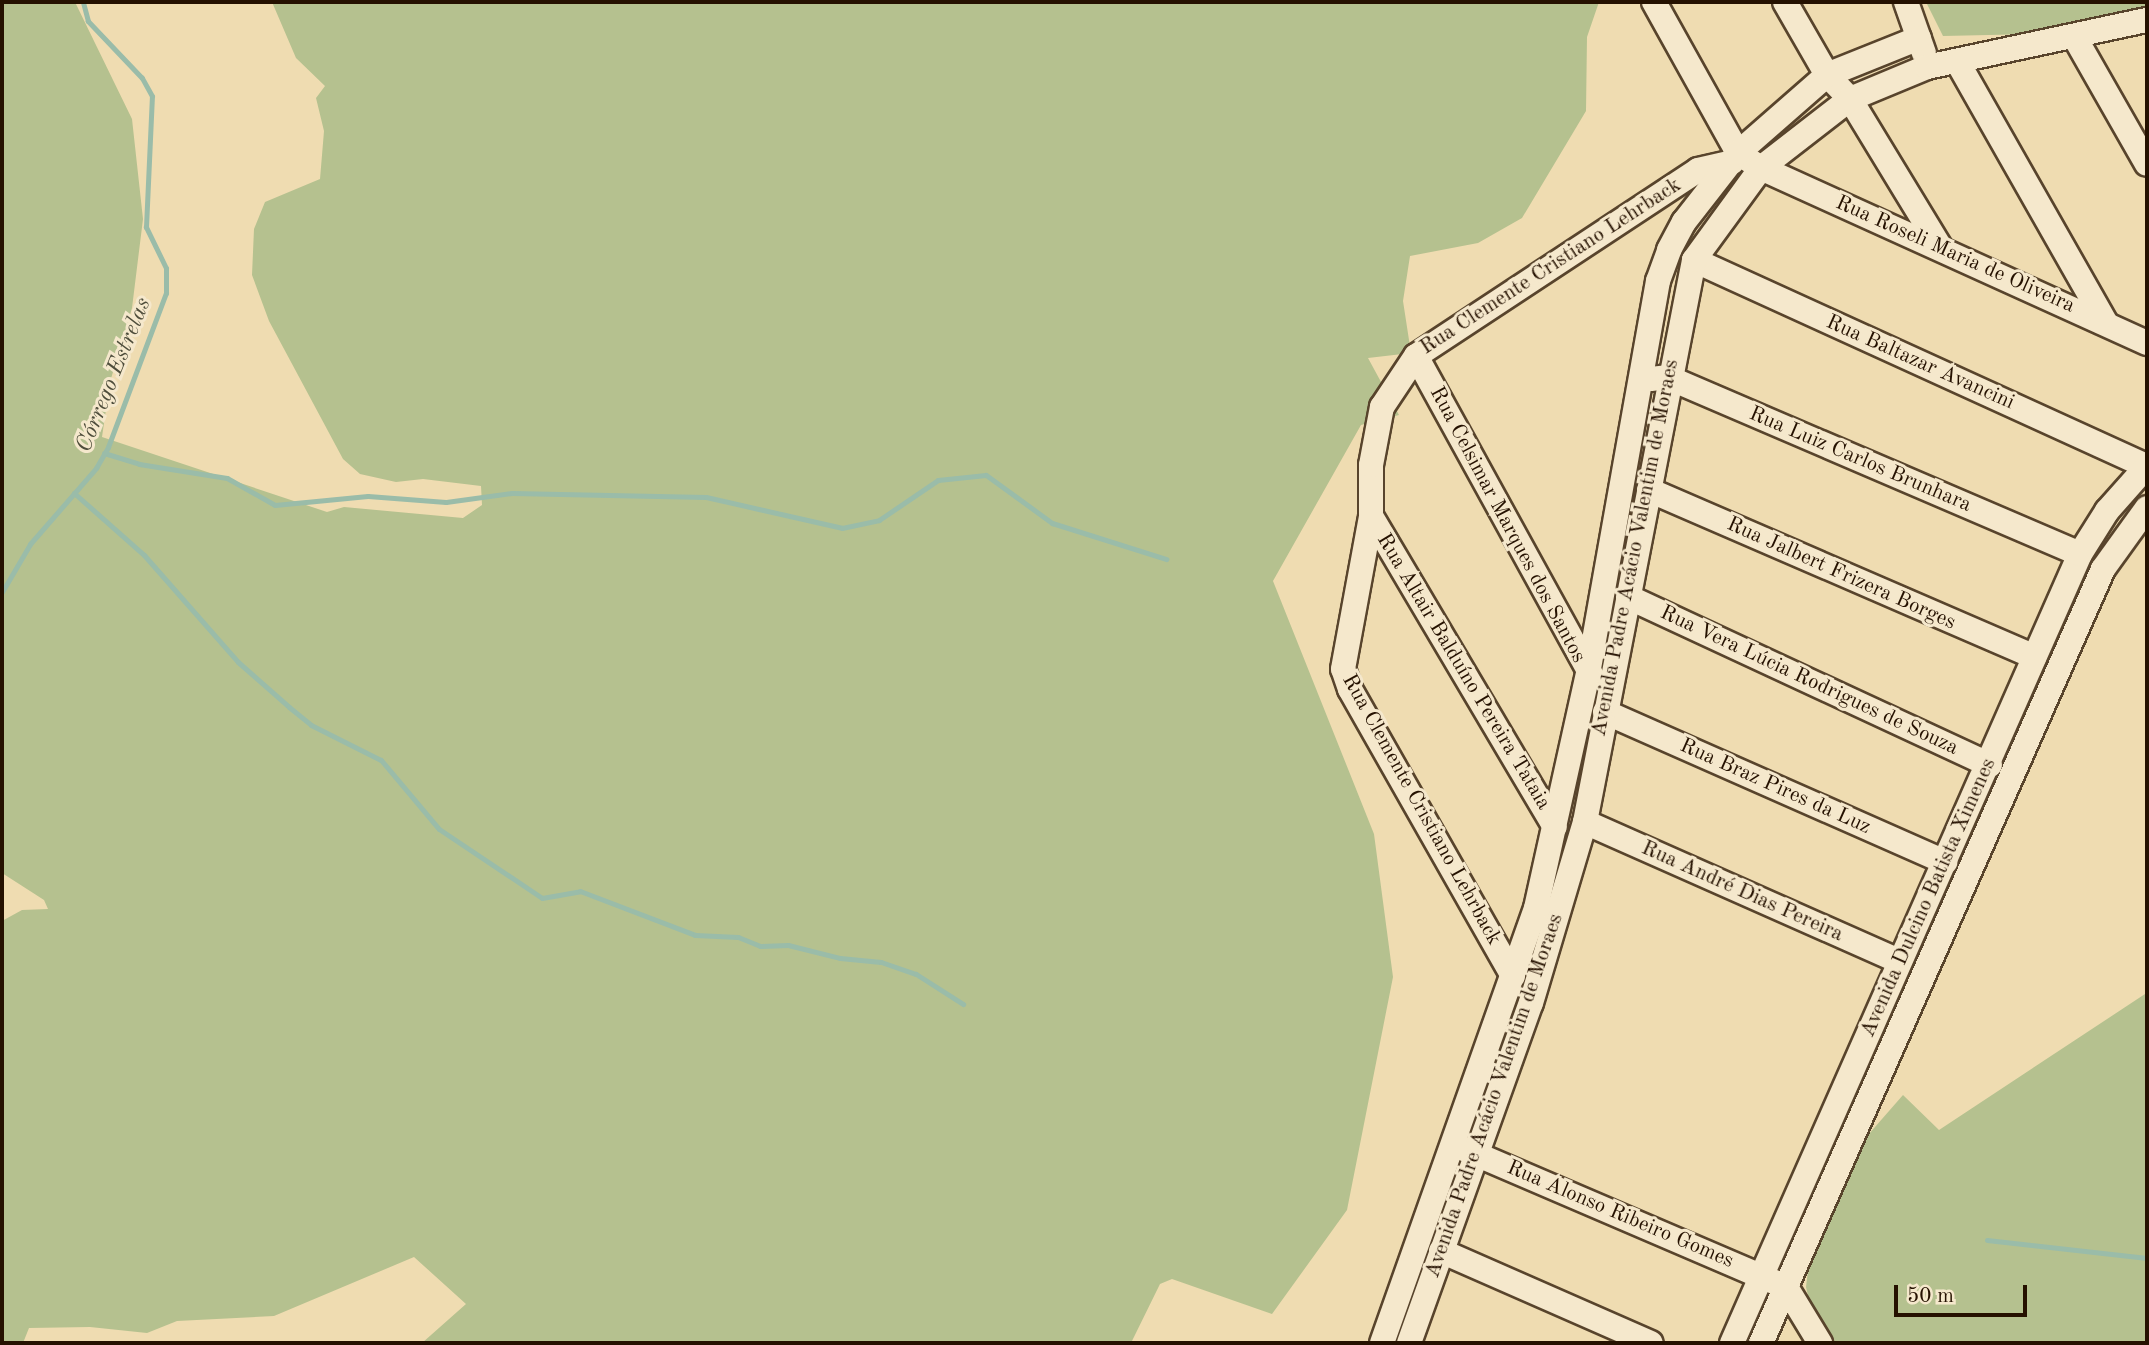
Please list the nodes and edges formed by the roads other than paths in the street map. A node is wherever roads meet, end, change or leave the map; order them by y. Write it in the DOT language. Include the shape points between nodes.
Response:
graph roads {
  1 [pos="1654,2"];
  2 [pos="1785,2"];
  3 [pos="1906,2"];
  4 [pos="2147,20"];
  5 [pos="2074,36"];
  6 [pos="1919,38"];
  7 [pos="1957,61"];
  8 [pos="1927,67"];
  9 [pos="1827,75"];
  10 [pos="1850,99"];
  11 [pos="1735,158"];
  12 [pos="2147,164"];
  13 [pos="1761,168"];
  14 [pos="1940,247"];
  15 [pos="1693,260"];
  16 [pos="2106,323"];
  17 [pos="2147,343"];
  18 [pos="1416,356"];
  19 [pos="1667,377"];
  20 [pos="1638,380"];
  21 [pos="2147,466"];
  22 [pos="1648,490"];
  23 [pos="2147,509"];
  24 [pos="1371,516"];
  25 [pos="2080,554"];
  26 [pos="1628,597"];
  27 [pos="2034,657"];
  28 [pos="1598,679"];
  29 [pos="1605,712"];
  30 [pos="1990,765"];
  31 [pos="1585,822"];
  32 [pos="1555,827"];
  33 [pos="1945,862"];
  34 [pos="1547,912"];
  35 [pos="1898,961"];
  36 [pos="1513,976"];
  37 [pos="1453,1145"];
  38 [pos="1477,1154"];
  39 [pos="1441,1251"];
  40 [pos="1764,1276"];
  41 [pos="1786,1287"];
  42 [pos="1382,1343"];
  43 [pos="1409,1343"];
  44 [pos="1651,1343"];
  45 [pos="1732,1343"];
  46 [pos="1761,1343"];
  47 [pos="1820,1343"];
  1 -- 11 [label="street"];
  2 -- 9 [label="street"];
  3 -- 6 [label="street"];
  4 -- 5 [label="street, Avenida Padre Acácio Valentim de Moraes"];
  5 -- 7 [label="street, Avenida Padre Acácio Valentim de Moraes"];
  5 -- 12 [label="street"];
  6 -- 8 [label="street"];
  6 -- 9 [label="street, Avenida Padre Acácio Valentim de Moraes"];
  7 -- 8 [label="street, Avenida Padre Acácio Valentim de Moraes"];
  7 -- 16 [label="street"];
  8 -- 10 [label="street, Avenida Padre Acácio Valentim de Moraes"];
  9 -- 10 [label="street"];
  9 -- 11 [label="street, Avenida Padre Acácio Valentim de Moraes"];
  10 -- 13 [label="street, Avenida Padre Acácio Valentim de Moraes"];
  10 -- 14 [label="street"];
  11 -- 13 [label="street, Rua Roseli Maria de Oliveira"];
  11 -- 18 [label="street, Rua Clemente Cristiano Lehrback" via="1698,170"];
  11 -- 20 [label="street, Avenida Padre Acácio Valentim de Moraes" via="1684,222 1669,250 1658,281"];
  13 -- 14 [label="street, Rua Roseli Maria de Oliveira"];
  13 -- 15 [label="street, Avenida Padre Acácio Valentim de Moraes"];
  14 -- 16 [label="street, Rua Roseli Maria de Oliveira"];
  15 -- 19 [label="street, Avenida Padre Acácio Valentim de Moraes"];
  15 -- 21 [label="street, Rua Baltazar Avancini"];
  16 -- 17 [label="street, Rua Roseli Maria de Oliveira"];
  18 -- 24 [label="street, Rua Clemente Cristiano Lehrback" via="1381,407 1371,465"];
  18 -- 28 [label="street, Rua Celsimar Marques dos Santos"];
  19 -- 20 [label="street, Rua Luiz Carlos Brunhara"];
  19 -- 22 [label="street, Avenida Padre Acácio Valentim de Moraes"];
  19 -- 25 [label="street, Rua Luiz Carlos Brunhara"];
  20 -- 28 [label="street, Avenida Padre Acácio Valentim de Moraes"];
  21 -- 25 [label="street, Avenida Dulcino Batista Ximenes" via="2106,511"];
  22 -- 26 [label="street, Avenida Padre Acácio Valentim de Moraes"];
  22 -- 27 [label="street, Rua Jalbert Frizera Borges"];
  23 -- 41 [label="street, Avenida Dulcino Batista Ximenes" via="2103,569"];
  24 -- 32 [label="street, Rua Altair Balduíno Pereira Tataia"];
  24 -- 36 [label="street, Rua Clemente Cristiano Lehrback" via="1343,669 1350,689"];
  25 -- 27 [label="street, Avenida Dulcino Batista Ximenes"];
  26 -- 28 [label="street, Avenida Padre Acácio Valentim de Moraes"];
  26 -- 30 [label="street, Rua Vera Lúcia Rodrigues de Souza"];
  27 -- 30 [label="street, Avenida Dulcino Batista Ximenes"];
  28 -- 29 [label="street, Avenida Padre Acácio Valentim de Moraes"];
  28 -- 32 [label="street, Avenida Padre Acácio Valentim de Moraes"];
  29 -- 31 [label="street, Avenida Padre Acácio Valentim de Moraes"];
  29 -- 33 [label="street, Rua Braz Pires da Luz"];
  30 -- 33 [label="street, Avenida Dulcino Batista Ximenes"];
  31 -- 34 [label="street, Avenida Padre Acácio Valentim de Moraes"];
  31 -- 35 [label="street, Rua André Dias Pereira"];
  32 -- 34 [label="street, Avenida Padre Acácio Valentim de Moraes"];
  33 -- 35 [label="street, Avenida Dulcino Batista Ximenes"];
  34 -- 36 [label="street, Avenida Padre Acácio Valentim de Moraes"];
  34 -- 38 [label="street, Avenida Padre Acácio Valentim de Moraes"];
  35 -- 40 [label="street, Avenida Dulcino Batista Ximenes"];
  36 -- 37 [label="street, Avenida Padre Acácio Valentim de Moraes"];
  37 -- 38 [label="street, Rua Alonso Ribeiro Gomes"];
  37 -- 42 [label="street, Avenida Padre Acácio Valentim de Moraes"];
  38 -- 39 [label="street, Avenida Padre Acácio Valentim de Moraes"];
  38 -- 40 [label="street, Rua Alonso Ribeiro Gomes"];
  39 -- 43 [label="street, Avenida Padre Acácio Valentim de Moraes"];
  39 -- 44 [label="street"];
  40 -- 41 [label="street, Rua Alonso Ribeiro Gomes"];
  40 -- 45 [label="street, Avenida Dulcino Batista Ximenes"];
  41 -- 46 [label="street, Avenida Dulcino Batista Ximenes"];
  41 -- 47 [label="street"];
}
